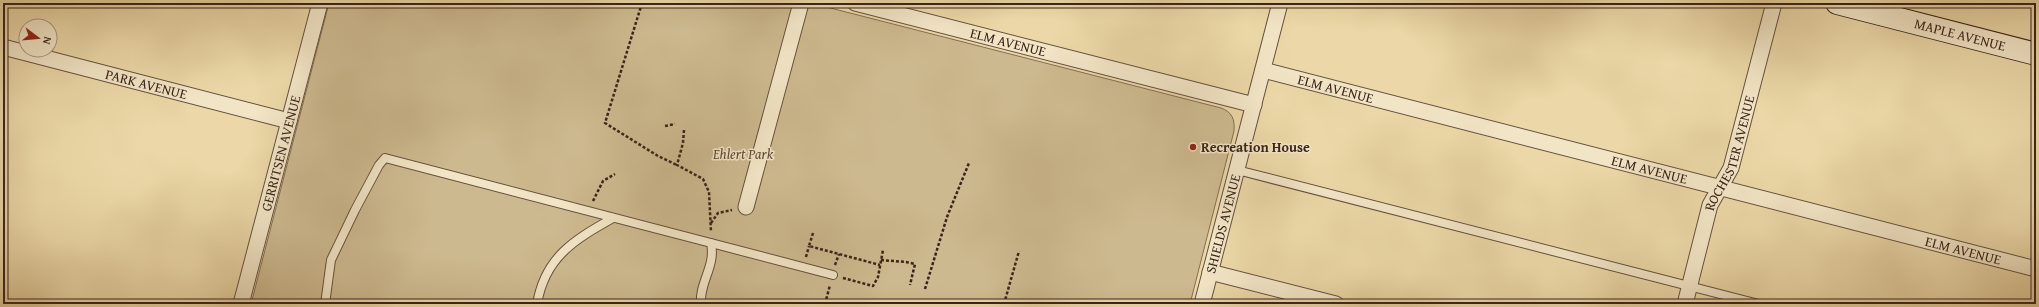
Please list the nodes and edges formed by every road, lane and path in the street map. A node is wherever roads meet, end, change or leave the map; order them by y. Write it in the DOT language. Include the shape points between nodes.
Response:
graph roads {
  1 [pos="320,3"];
  2 [pos="642,3"];
  3 [pos="801,3"];
  4 [pos="855,3"];
  5 [pos="1280,3"];
  6 [pos="1774,3"];
  7 [pos="1837,3"];
  8 [pos="3,47"];
  9 [pos="2036,54"];
  10 [pos="1263,70"];
  11 [pos="1254,105"];
  12 [pos="289,121"];
  13 [pos="675,124"];
  14 [pos="664,126"];
  15 [pos="684,130"];
  16 [pos="969,163"];
  17 [pos="677,164"];
  18 [pos="1237,170"];
  19 [pos="615,174"];
  20 [pos="1721,187"];
  21 [pos="739,208"];
  22 [pos="590,213"];
  23 [pos="613,218"];
  24 [pos="710,223"];
  25 [pos="813,233"];
  26 [pos="711,243"];
  27 [pos="883,250"];
  28 [pos="1019,251"];
  29 [pos="881,260"];
  30 [pos="880,265"];
  31 [pos="2036,269"];
  32 [pos="1210,272"];
  33 [pos="832,276"];
  34 [pos="910,285"];
  35 [pos="1689,286"];
  36 [pos="925,289"];
  37 [pos="241,304"];
  38 [pos="325,304"];
  39 [pos="537,304"];
  40 [pos="701,304"];
  41 [pos="825,304"];
  42 [pos="1004,304"];
  43 [pos="1202,304"];
  44 [pos="1336,304"];
  45 [pos="1685,304"];
  46 [pos="1759,304"];
  1 -- 12 [label="street, GERRITSEN AVENUE"];
  2 -- 17 [label="path" via="605,123 658,156"];
  3 -- 21 [label="street"];
  4 -- 11 [label="street, ELM AVENUE"];
  5 -- 10 [label="street, SHIELDS AVENUE"];
  6 -- 20 [label="street, ROCHESTER AVENUE" via="1731,168"];
  7 -- 9 [label="street, MAPLE AVENUE"];
  8 -- 12 [label="street, PARK AVENUE"];
  10 -- 11 [label="street, SHIELDS AVENUE"];
  10 -- 20 [label="street, ELM AVENUE"];
  11 -- 18 [label="street, SHIELDS AVENUE"];
  12 -- 37 [label="street, GERRITSEN AVENUE"];
  13 -- 14 [label="path"];
  15 -- 17 [label="path"];
  16 -- 36 [label="path" via="947,217"];
  17 -- 24 [label="path" via="703,179 709,192"];
  18 -- 32 [label="street, SHIELDS AVENUE"];
  18 -- 35 [label="lane"];
  19 -- 22 [label="path" via="603,181"];
  20 -- 31 [label="street, ELM AVENUE"];
  20 -- 35 [label="street, ROCHESTER AVENUE" via="1710,205"];
  21 -- 24 [label="path" via="718,214"];
  22 -- 23 [label="lane"];
  22 -- 38 [label="lane" via="386,158 379,165 354,210 331,260"];
  23 -- 26 [label="lane"];
  23 -- 39 [label="lane" via="582,235 559,254 545,277"];
  24 -- 26 [label="path"];
  25 -- 30 [label="path" via="809,246"];
  26 -- 33 [label="lane"];
  26 -- 40 [label="lane" via="712,262"];
  27 -- 29 [label="path"];
  28 -- 42 [label="path"];
  29 -- 30 [label="path"];
  29 -- 34 [label="path" via="915,264"];
  30 -- 33 [label="path" via="873,286"];
  32 -- 43 [label="street, SHIELDS AVENUE"];
  32 -- 44 [label="street"];
  33 -- 41 [label="path"];
  35 -- 45 [label="street, ROCHESTER AVENUE"];
  35 -- 46 [label="lane"];
}
